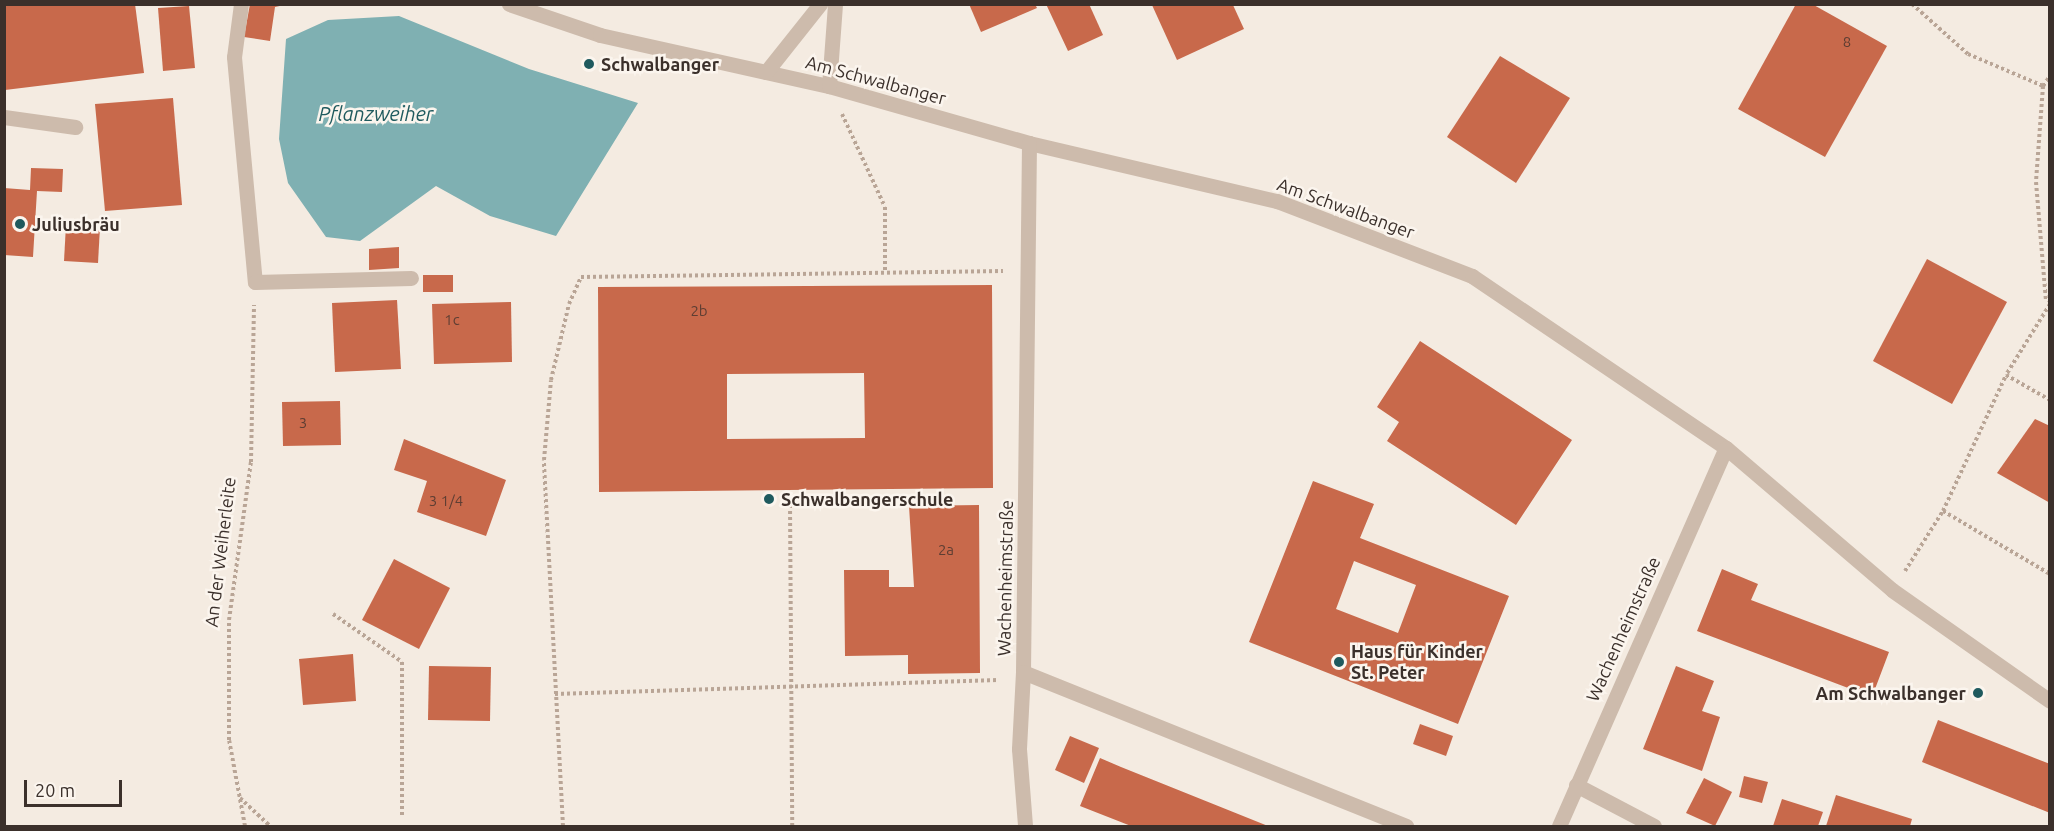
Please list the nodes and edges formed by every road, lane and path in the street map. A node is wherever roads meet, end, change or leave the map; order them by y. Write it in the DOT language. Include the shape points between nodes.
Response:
graph roads {
  1 [pos="241,4"];
  2 [pos="509,4"];
  3 [pos="820,4"];
  4 [pos="836,4"];
  5 [pos="1912,4"];
  6 [pos="766,72"];
  7 [pos="2049,76"];
  8 [pos="829,86"];
  9 [pos="2043,86"];
  10 [pos="4,117"];
  11 [pos="75,127"];
  12 [pos="1029,143"];
  13 [pos="1028,270"];
  14 [pos="885,272"];
  15 [pos="411,278"];
  16 [pos="255,282"];
  17 [pos="2048,303"];
  18 [pos="2006,375"];
  19 [pos="2049,400"];
  20 [pos="1726,448"];
  21 [pos="790,505"];
  22 [pos="1943,511"];
  23 [pos="2049,574"];
  24 [pos="1892,590"];
  25 [pos="333,614"];
  26 [pos="1023,672"];
  27 [pos="789,687"];
  28 [pos="555,694"];
  29 [pos="2049,701"];
  30 [pos="1576,785"];
  31 [pos="239,797"];
  32 [pos="402,818"];
  33 [pos="245,826"];
  34 [pos="270,826"];
  35 [pos="563,826"];
  36 [pos="792,826"];
  37 [pos="1024,826"];
  38 [pos="1406,826"];
  39 [pos="1559,826"];
  40 [pos="1654,826"];
  1 -- 16 [label="street" via="234,57"];
  2 -- 6 [label="street, Am Schwalbanger" via="600,35"];
  3 -- 6 [label="street"];
  4 -- 8 [label="street"];
  5 -- 9 [label="path" via="1968,54"];
  6 -- 8 [label="street, Am Schwalbanger"];
  7 -- 9 [label="path"];
  8 -- 12 [label="street, Am Schwalbanger"];
  8 -- 14 [label="path" via="885,207"];
  9 -- 17 [label="path" via="2036,182"];
  10 -- 11 [label="street"];
  12 -- 13 [label="street, Wachenheimstraße"];
  12 -- 20 [label="street, Am Schwalbanger" via="1277,201 1472,276"];
  13 -- 14 [label="path"];
  13 -- 26 [label="street, Wachenheimstraße"];
  14 -- 28 [label="path" via="581,277 569,304 551,380 544,459"];
  15 -- 16 [label="street"];
  16 -- 31 [label="path, An der Weiherleite" via="250,462 229,620 229,740"];
  17 -- 18 [label="path"];
  18 -- 19 [label="path"];
  18 -- 22 [label="path"];
  20 -- 24 [label="street, Am Schwalbanger"];
  20 -- 30 [label="street, Wachenheimstraße"];
  21 -- 27 [label="path"];
  22 -- 23 [label="path"];
  22 -- 24 [label="path"];
  24 -- 29 [label="street, Am Schwalbanger"];
  25 -- 32 [label="path" via="402,662"];
  26 -- 27 [label="path" via="993,681"];
  26 -- 37 [label="street" via="1019,749"];
  26 -- 38 [label="street, Wachenheimstraße"];
  27 -- 28 [label="path"];
  27 -- 36 [label="path"];
  28 -- 35 [label="path"];
  30 -- 39 [label="street, Wachenheimstraße"];
  30 -- 40 [label="street"];
  31 -- 33 [label="path, An der Weiherleite"];
  31 -- 34 [label="path"];
}
